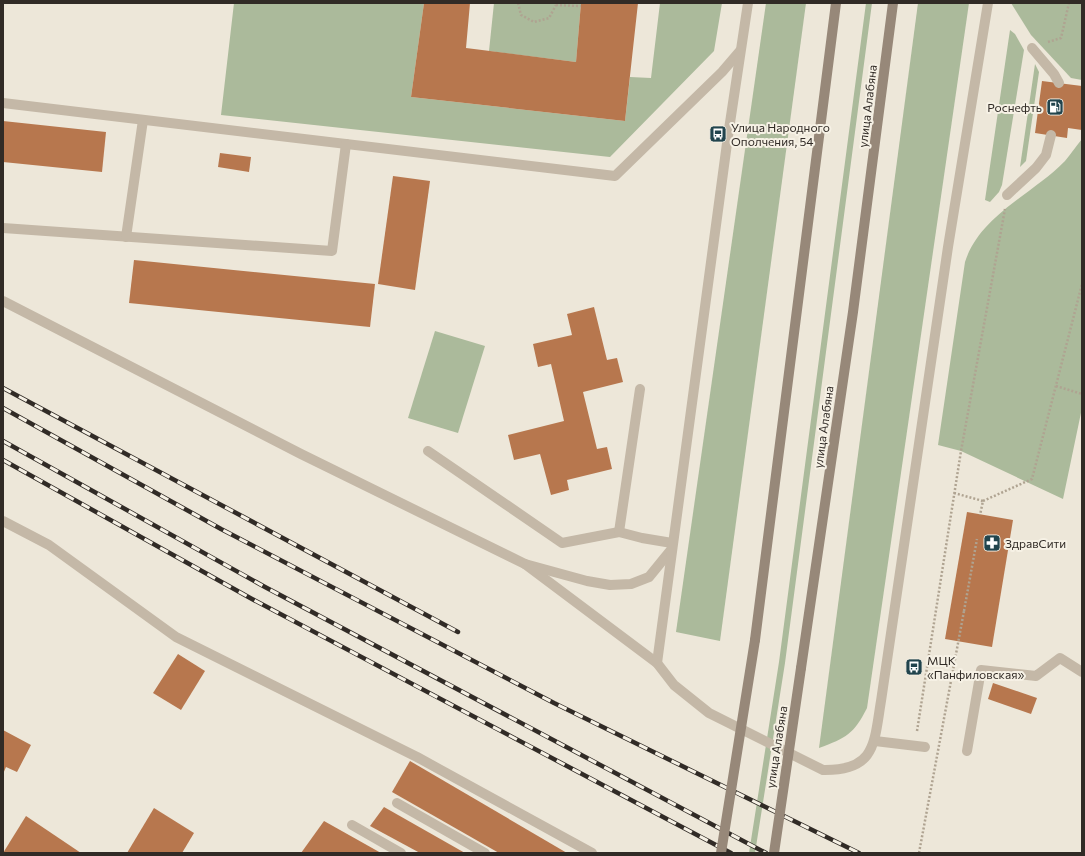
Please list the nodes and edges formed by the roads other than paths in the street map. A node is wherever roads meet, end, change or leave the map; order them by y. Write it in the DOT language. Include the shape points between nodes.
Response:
graph roads {
  1 [pos="748,3"];
  2 [pos="836,3"];
  3 [pos="893,3"];
  4 [pos="988,3"];
  5 [pos="1032,48"];
  6 [pos="740,51"];
  7 [pos="1059,83"];
  8 [pos="3,103"];
  9 [pos="143,120"];
  10 [pos="1051,135"];
  11 [pos="346,144"];
  12 [pos="1008,195"];
  13 [pos="3,228"];
  14 [pos="126,237"];
  15 [pos="3,301"];
  16 [pos="640,389"];
  17 [pos="428,451"];
  18 [pos="3,521"];
  19 [pos="619,532"];
  20 [pos="672,547"];
  21 [pos="524,564"];
  22 [pos="657,663"];
  23 [pos="1082,672"];
  24 [pos="875,741"];
  25 [pos="925,747"];
  26 [pos="967,751"];
  27 [pos="396,803"];
  28 [pos="352,825"];
  29 [pos="401,853"];
  30 [pos="485,853"];
  31 [pos="592,853"];
  32 [pos="721,853"];
  33 [pos="774,853"];
  1 -- 6 [label="street"];
  2 -- 32 [label="main road, bridge" via="755,640"];
  3 -- 33 [label="main road, улица Алабяна, bridge" via="853,312"];
  4 -- 24 [label="street" via="948,247"];
  5 -- 7 [label="street"];
  6 -- 11 [label="street" via="722,72 615,176"];
  6 -- 20 [label="street"];
  8 -- 9 [label="street"];
  9 -- 11 [label="street"];
  9 -- 14 [label="street"];
  10 -- 12 [label="street" via="1046,155"];
  11 -- 14 [label="street" via="332,252"];
  13 -- 14 [label="street"];
  15 -- 21 [label="street" via="301,454"];
  16 -- 19 [label="street"];
  17 -- 19 [label="street" via="562,543"];
  18 -- 31 [label="street" via="49,545 176,637 417,757"];
  19 -- 20 [label="street"];
  20 -- 21 [label="street" via="649,577 631,584 610,585 587,581"];
  20 -- 22 [label="street"];
  21 -- 22 [label="street"];
  22 -- 24 [label="street" via="674,685 709,713 823,770 841,770 859,763 870,753"];
  23 -- 26 [label="street" via="1060,658 1036,676 981,670"];
  24 -- 25 [label="street"];
  27 -- 30 [label="street"];
  28 -- 29 [label="street"];
}
